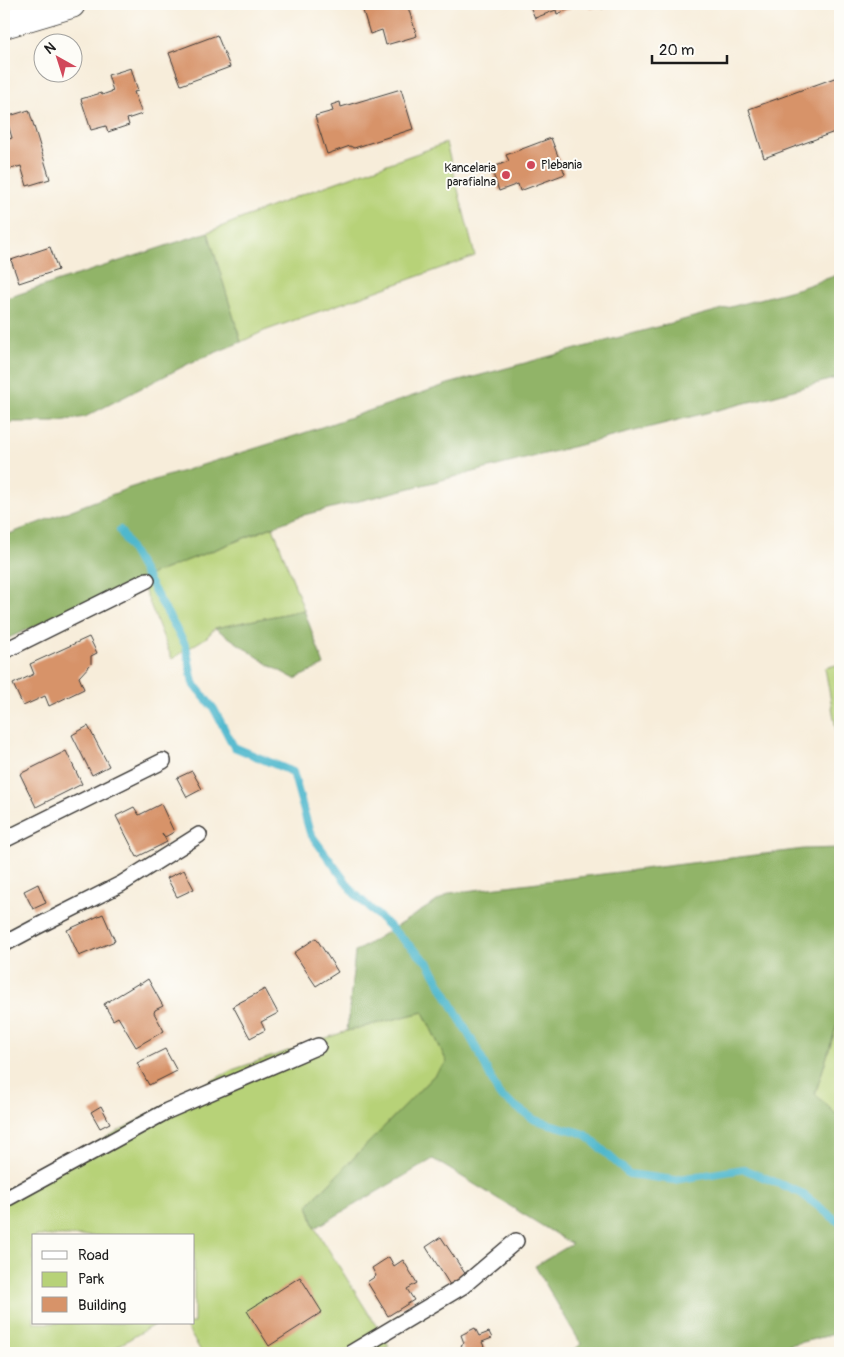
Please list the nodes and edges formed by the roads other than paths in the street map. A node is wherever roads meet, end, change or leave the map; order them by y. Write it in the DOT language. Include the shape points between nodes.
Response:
graph roads {
  1 [pos="55,6"];
  2 [pos="4,24"];
  3 [pos="146,580"];
  4 [pos="4,651"];
  5 [pos="163,761"];
  6 [pos="199,835"];
  7 [pos="4,840"];
  8 [pos="4,944"];
  9 [pos="318,1046"];
  10 [pos="4,1200"];
  11 [pos="516,1241"];
  12 [pos="351,1353"];
  1 -- 2 [label="street"];
  3 -- 4 [label="lane"];
  5 -- 7 [label="lane"];
  6 -- 8 [label="lane" via="121,884"];
  9 -- 10 [label="lane" via="167,1111"];
  11 -- 12 [label="lane" via="463,1286"];
}
